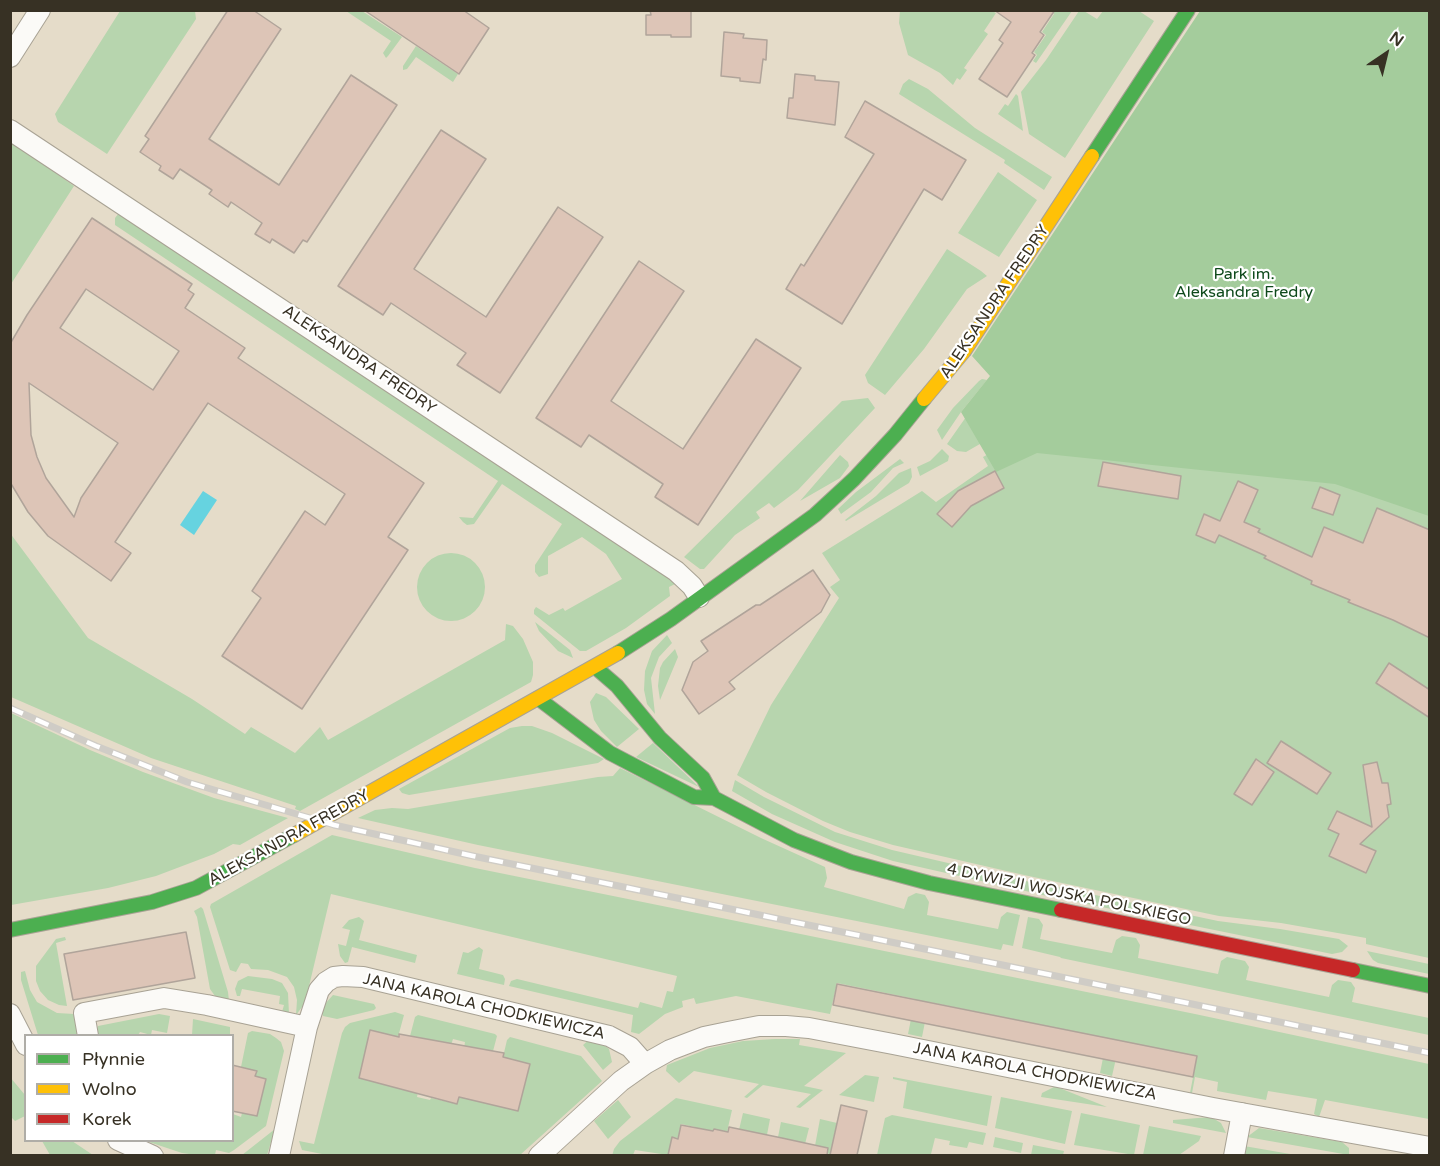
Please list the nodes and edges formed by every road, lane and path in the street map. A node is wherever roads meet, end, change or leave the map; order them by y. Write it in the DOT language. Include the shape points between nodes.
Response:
graph roads {
  1 [pos="40,10"];
  2 [pos="1188,10"];
  3 [pos="10,57"];
  4 [pos="10,130"];
  5 [pos="699,597"];
  6 [pos="627,648"];
  7 [pos="595,666"];
  8 [pos="629,666"];
  9 [pos="630,681"];
  10 [pos="538,699"];
  11 [pos="580,712"];
  12 [pos="646,723"];
  13 [pos="610,753"];
  14 [pos="714,798"];
  15 [pos="10,930"];
  16 [pos="1430,986"];
  17 [pos="10,1014"];
  18 [pos="307,1027"];
  19 [pos="88,1034"];
  20 [pos="24,1041"];
  21 [pos="645,1064"];
  22 [pos="1242,1113"];
  23 [pos="123,1142"];
  24 [pos="1430,1147"];
  25 [pos="153,1155"];
  26 [pos="279,1155"];
  27 [pos="539,1155"];
  28 [pos="1234,1155"];
  1 -- 3 [label="street"];
  2 -- 5 [label="street, ALEKSANDRA FREDRY" via="944,377 832,501"];
  4 -- 5 [label="street, ALEKSANDRA FREDRY" via="675,571"];
  5 -- 6 [label="street, ALEKSANDRA FREDRY"];
  6 -- 7 [label="street, ALEKSANDRA FREDRY"];
  6 -- 8 [label="street"];
  7 -- 10 [label="street, ALEKSANDRA FREDRY" via="565,689"];
  7 -- 12 [label="street" via="617,686"];
  9 -- 12 [label="street"];
  10 -- 13 [label="street, 4 DYWIZJI WOJSKA POLSKIEGO"];
  10 -- 15 [label="street, ALEKSANDRA FREDRY" via="196,888 152,902"];
  11 -- 13 [label="street, 4 DYWIZJI WOJSKA POLSKIEGO"];
  12 -- 14 [label="street" via="703,778"];
  13 -- 14 [label="street, 4 DYWIZJI WOJSKA POLSKIEGO" via="694,797"];
  14 -- 16 [label="street, 4 DYWIZJI WOJSKA POLSKIEGO" via="808,846 890,873"];
  17 -- 20 [label="street"];
  18 -- 19 [label="street" via="164,998 84,1013"];
  18 -- 21 [label="street, JANA KAROLA CHODKIEWICZA" via="326,982 334,977 363,977 609,1036 630,1047"];
  18 -- 26 [label="street, JANA KAROLA CHODKIEWICZA"];
  21 -- 22 [label="street, JANA KAROLA CHODKIEWICZA" via="704,1037 759,1026 786,1026"];
  21 -- 27 [label="street, JANA KAROLA CHODKIEWICZA" via="603,1096"];
  22 -- 24 [label="street, JANA KAROLA CHODKIEWICZA"];
  22 -- 28 [label="street"];
  23 -- 25 [label="street"];
}
